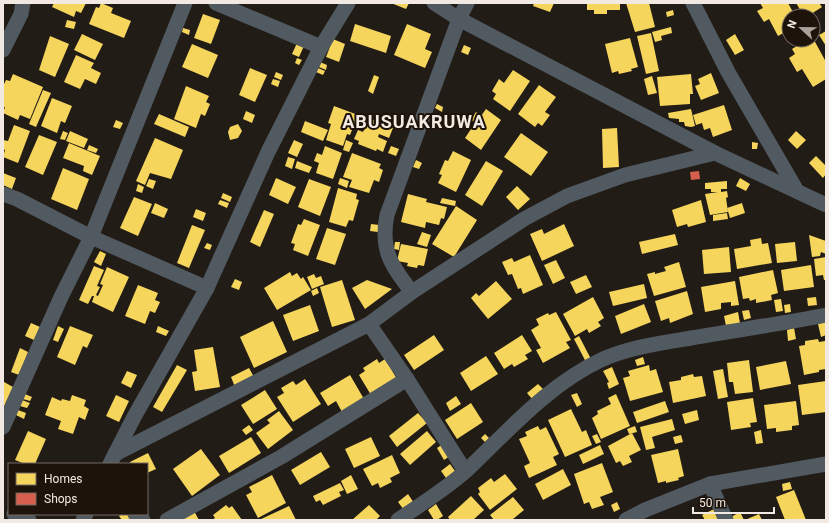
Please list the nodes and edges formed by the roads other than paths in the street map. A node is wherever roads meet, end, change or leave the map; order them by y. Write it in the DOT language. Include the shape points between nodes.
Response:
graph roads {
  1 [pos="23,3"];
  2 [pos="185,3"];
  3 [pos="216,3"];
  4 [pos="348,3"];
  5 [pos="434,3"];
  6 [pos="467,3"];
  7 [pos="693,3"];
  8 [pos="459,19"];
  9 [pos="321,47"];
  10 [pos="3,49"];
  11 [pos="715,153"];
  12 [pos="797,191"];
  13 [pos="3,194"];
  14 [pos="826,205"];
  15 [pos="91,237"];
  16 [pos="207,288"];
  17 [pos="412,292"];
  18 [pos="826,316"];
  19 [pos="369,324"];
  20 [pos="407,380"];
  21 [pos="3,427"];
  22 [pos="113,459"];
  23 [pos="825,467"];
  24 [pos="465,471"];
  25 [pos="710,484"];
  26 [pos="16,515"];
  27 [pos="29,520"];
  28 [pos="167,520"];
  29 [pos="398,520"];
  30 [pos="626,520"];
  31 [pos="726,520"];
  1 -- 10 [label="street" via="21,14"];
  2 -- 15 [label="street"];
  3 -- 9 [label="street"];
  4 -- 9 [label="street"];
  5 -- 8 [label="street"];
  6 -- 8 [label="street"];
  7 -- 12 [label="street" via="728,72"];
  8 -- 11 [label="street"];
  8 -- 17 [label="street" via="385,226 384,240 391,265"];
  9 -- 16 [label="street" via="268,152"];
  11 -- 12 [label="street"];
  11 -- 17 [label="street" via="625,175 567,196 524,219"];
  12 -- 14 [label="street"];
  13 -- 15 [label="street"];
  15 -- 16 [label="street"];
  15 -- 21 [label="street" via="61,297"];
  16 -- 22 [label="street"];
  17 -- 19 [label="street"];
  18 -- 24 [label="street" via="651,344 623,351 602,360 573,376 533,407"];
  19 -- 20 [label="street"];
  19 -- 22 [label="street"];
  20 -- 24 [label="street"];
  20 -- 28 [label="street" via="281,457"];
  23 -- 25 [label="street"];
  24 -- 29 [label="street"];
  25 -- 30 [label="street"];
  25 -- 31 [label="street"];
  26 -- 27 [label="street"];
}
